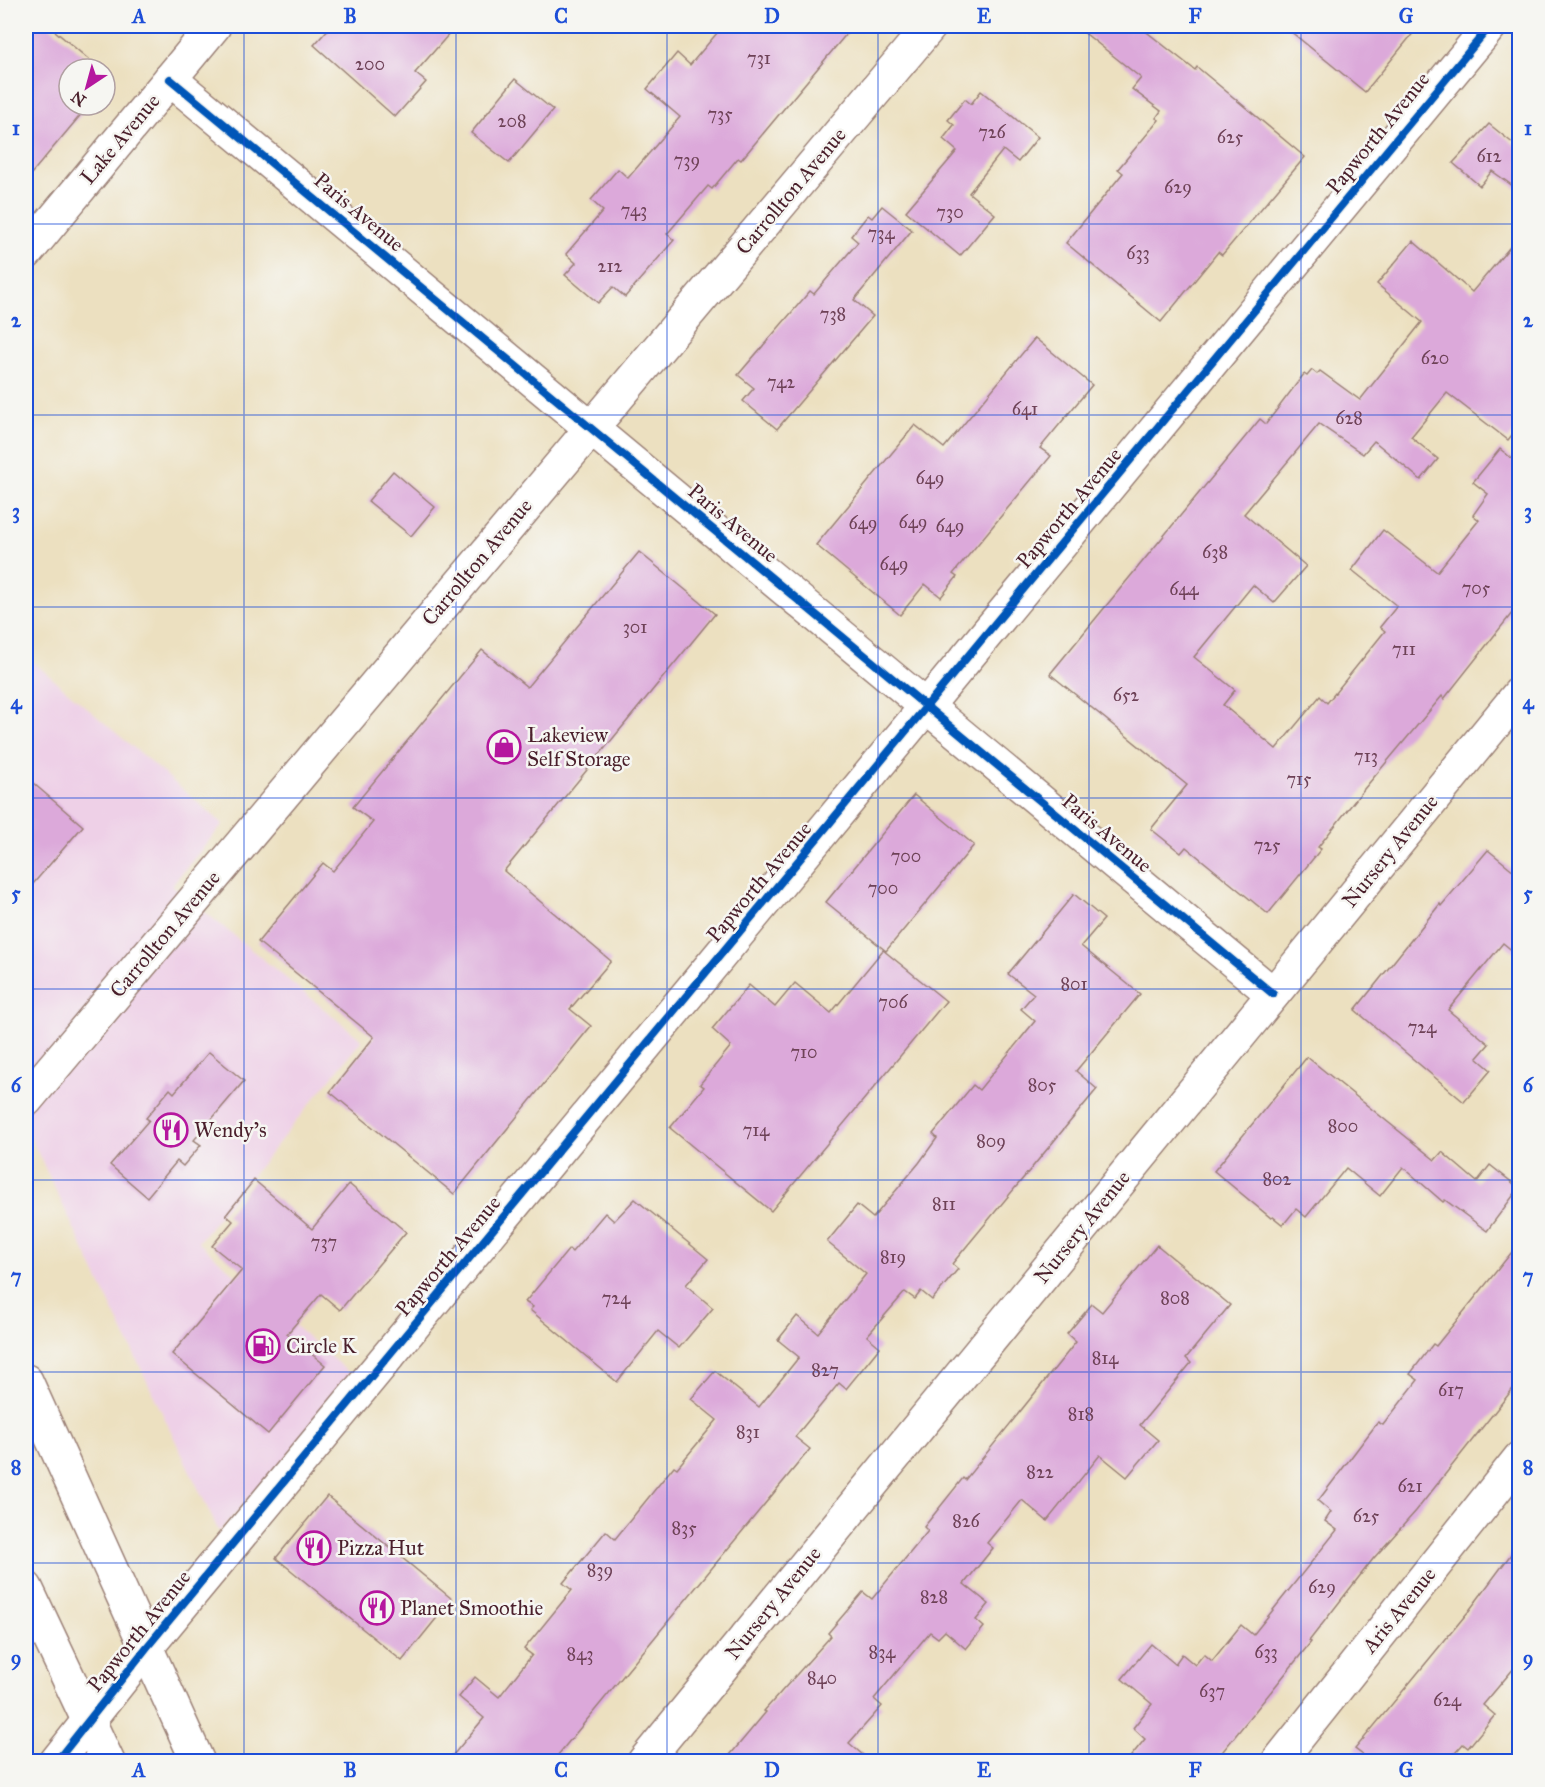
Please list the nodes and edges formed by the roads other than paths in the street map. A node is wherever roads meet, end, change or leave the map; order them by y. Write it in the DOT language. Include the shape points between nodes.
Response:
graph roads {
  1 [pos="214,26"];
  2 [pos="930,26"];
  3 [pos="1490,26"];
  4 [pos="170,79"];
  5 [pos="26,253"];
  6 [pos="590,428"];
  7 [pos="1520,693"];
  8 [pos="927,707"];
  9 [pos="1273,994"];
  10 [pos="26,1100"];
  11 [pos="26,1381"];
  12 [pos="1520,1458"];
  13 [pos="26,1588"];
  14 [pos="147,1647"];
  15 [pos="88,1722"];
  16 [pos="56,1761"];
  17 [pos="108,1761"];
  18 [pos="198,1761"];
  19 [pos="644,1761"];
  20 [pos="1278,1761"];
  1 -- 4 [label="street, Lake Avenue"];
  2 -- 6 [label="street, Carrollton Avenue"];
  3 -- 8 [label="street, Papworth Avenue"];
  4 -- 5 [label="street, Lake Avenue"];
  4 -- 6 [label="street, Paris Avenue"];
  6 -- 8 [label="street, Paris Avenue"];
  6 -- 10 [label="street, Carrollton Avenue"];
  7 -- 9 [label="street, Nursery Avenue"];
  8 -- 9 [label="street, Paris Avenue"];
  8 -- 14 [label="street, Papworth Avenue"];
  9 -- 19 [label="street, Nursery Avenue"];
  11 -- 14 [label="street"];
  12 -- 20 [label="street, Aris Avenue"];
  13 -- 15 [label="street"];
  14 -- 15 [label="street, Papworth Avenue"];
  14 -- 18 [label="street"];
  15 -- 16 [label="street, Papworth Avenue"];
  15 -- 17 [label="street"];
}
